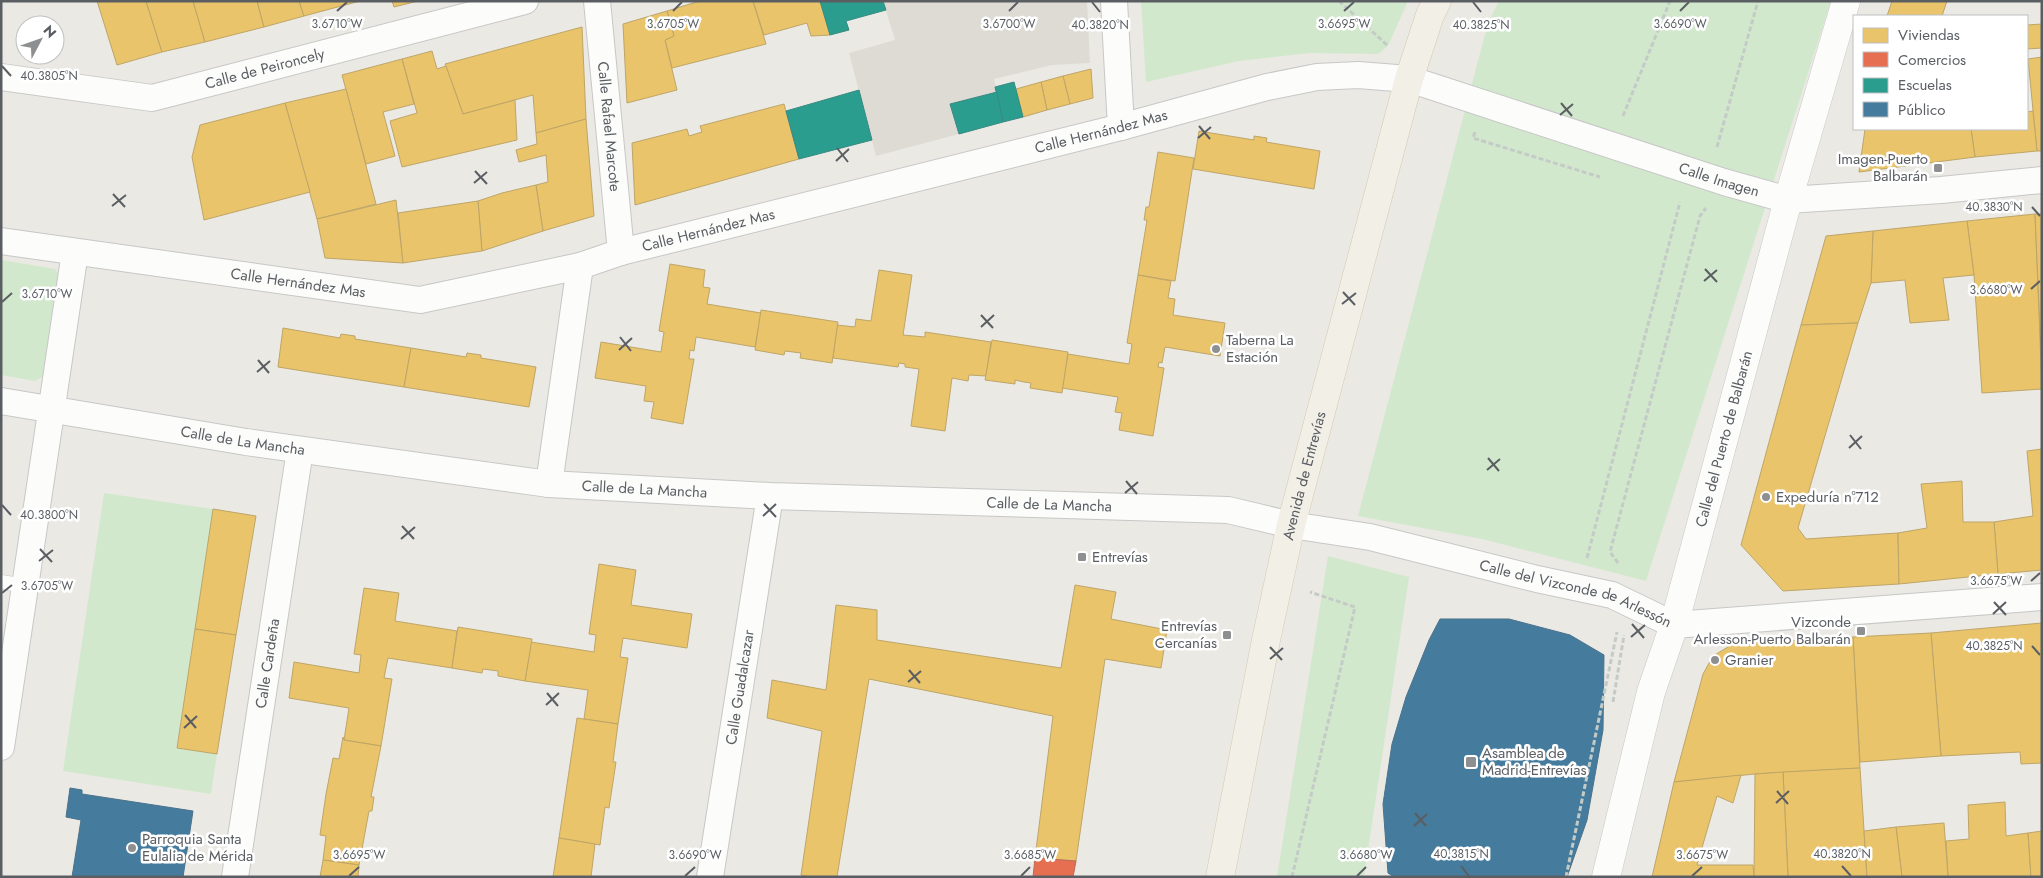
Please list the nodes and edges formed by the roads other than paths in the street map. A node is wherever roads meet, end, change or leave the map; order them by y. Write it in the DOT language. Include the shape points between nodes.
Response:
graph roads {
  1 [pos="525,1"];
  2 [pos="597,1"];
  3 [pos="1114,1"];
  4 [pos="1437,1"];
  5 [pos="1846,1"];
  6 [pos="1,77"];
  7 [pos="1409,80"];
  8 [pos="1121,127"];
  9 [pos="2042,180"];
  10 [pos="1788,200"];
  11 [pos="1,241"];
  12 [pos="75,252"];
  13 [pos="621,252"];
  14 [pos="580,266"];
  15 [pos="1,401"];
  16 [pos="53,409"];
  17 [pos="300,450"];
  18 [pos="549,484"];
  19 [pos="770,496"];
  20 [pos="1292,525"];
  21 [pos="14,584"];
  22 [pos="2042,597"];
  23 [pos="1674,625"];
  24 [pos="1,748"];
  25 [pos="235,877"];
  26 [pos="710,877"];
  27 [pos="1220,877"];
  28 [pos="1606,877"];
  1 -- 6 [label="street, Calle de Peironcely" via="152,98"];
  2 -- 13 [label="street, Calle Rafael Marcote"];
  3 -- 8 [label="street"];
  4 -- 7 [label="main road, Avenida de Entrevías"];
  5 -- 10 [label="street, Calle del Puerto de Balbarán"];
  7 -- 8 [label="street, Calle Hernández Mas" via="1358,75 1317,77 1267,87"];
  7 -- 10 [label="street, Calle Imagen"];
  7 -- 20 [label="main road, Avenida de Entrevías"];
  8 -- 13 [label="street, Calle Hernández Mas"];
  9 -- 10 [label="street, Calle Imagen"];
  10 -- 23 [label="street, Calle del Puerto de Balbarán"];
  11 -- 12 [label="street, Calle Hernández Mas"];
  12 -- 14 [label="street, Calle Hernández Mas" via="420,300"];
  12 -- 16 [label="street"];
  13 -- 14 [label="street, Calle Hernández Mas"];
  14 -- 18 [label="street"];
  15 -- 16 [label="street, Calle de La Mancha"];
  16 -- 17 [label="street, Calle de La Mancha"];
  16 -- 21 [label="street"];
  17 -- 18 [label="street, Calle de La Mancha"];
  17 -- 25 [label="street, Calle Cardeña"];
  18 -- 19 [label="street, Calle de La Mancha"];
  19 -- 20 [label="street, Calle de La Mancha" via="1228,510"];
  19 -- 26 [label="street, Calle Guadalcazar"];
  20 -- 23 [label="street, Calle del Vizconde de Arlessón" via="1370,537 1612,595"];
  20 -- 27 [label="main road, Avenida de Entrevías"];
  21 -- 24 [label="street"];
  22 -- 23 [label="street, Calle del Vizconde de Arlessón"];
  23 -- 28 [label="street, Calle del Puerto de Balbarán" via="1652,692"];
}
